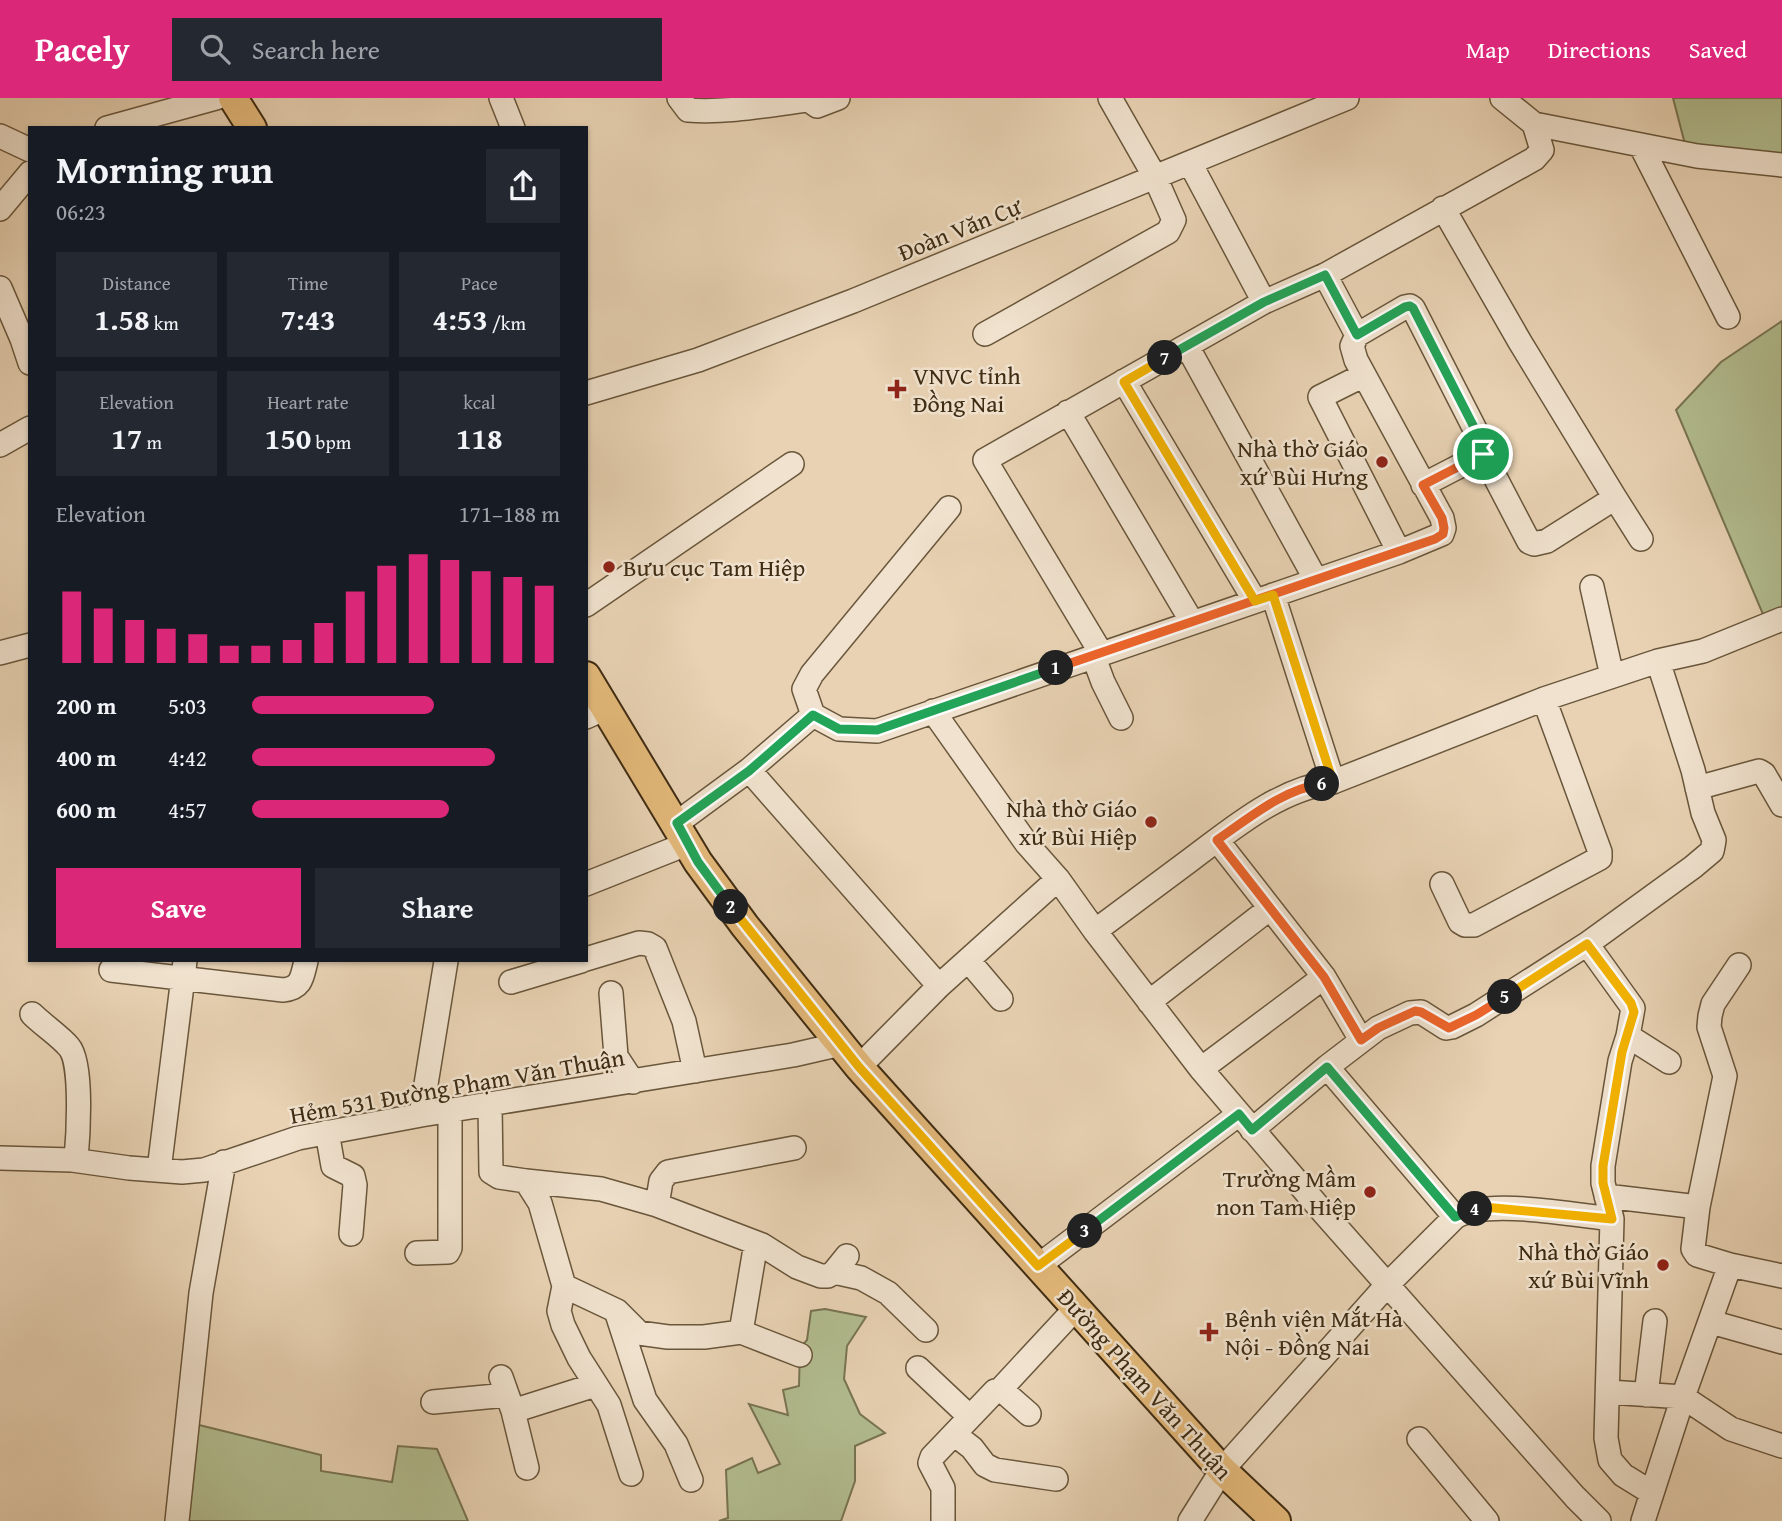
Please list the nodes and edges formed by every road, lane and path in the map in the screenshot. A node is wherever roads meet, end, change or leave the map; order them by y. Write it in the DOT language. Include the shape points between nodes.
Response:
graph roads {
  1 [pos="216,98"];
  2 [pos="233,98"];
  3 [pos="501,98"];
  4 [pos="679,98"];
  5 [pos="838,98"];
  6 [pos="1110,98"];
  7 [pos="1347,98"];
  8 [pos="1502,98"];
  9 [pos="807,99"];
  10 [pos="1535,124"];
  11 [pos="114,126"];
  12 [pos="251,126"];
  13 [pos="512,126"];
  14 [pos="0,136"];
  15 [pos="1641,146"];
  16 [pos="28,149"];
  17 [pos="1190,163"];
  18 [pos="1782,165"];
  19 [pos="28,175"];
  20 [pos="1155,177"];
  21 [pos="1443,208"];
  22 [pos="0,209"];
  23 [pos="1325,275"];
  24 [pos="0,288"];
  25 [pos="1264,302"];
  26 [pos="1728,317"];
  27 [pos="985,334"];
  28 [pos="1357,335"];
  29 [pos="1187,346"];
  30 [pos="28,358"];
  31 [pos="1364,375"];
  32 [pos="1124,382"];
  33 [pos="588,392"];
  34 [pos="1069,412"];
  35 [pos="28,429"];
  36 [pos="0,445"];
  37 [pos="1483,454"];
  38 [pos="792,464"];
  39 [pos="1423,485"];
  40 [pos="1615,498"];
  41 [pos="949,508"];
  42 [pos="1641,539"];
  43 [pos="1399,552"];
  44 [pos="1316,580"];
  45 [pos="1592,587"];
  46 [pos="1264,598"];
  47 [pos="588,604"];
  48 [pos="1782,619"];
  49 [pos="1192,622"];
  50 [pos="28,646"];
  51 [pos="0,653"];
  52 [pos="1097,654"];
  53 [pos="1658,661"];
  54 [pos="1612,676"];
  55 [pos="588,683"];
  56 [pos="1544,699"];
  57 [pos="933,710"];
  58 [pos="596,712"];
  59 [pos="813,715"];
  60 [pos="1121,718"];
  61 [pos="749,771"];
  62 [pos="1333,782"];
  63 [pos="1697,788"];
  64 [pos="1782,805"];
  65 [pos="683,833"];
  66 [pos="1217,840"];
  67 [pos="1058,879"];
  68 [pos="588,883"];
  69 [pos="1442,884"];
  70 [pos="1269,909"];
  71 [pos="1095,931"];
  72 [pos="1587,944"];
  73 [pos="588,958"];
  74 [pos="968,960"];
  75 [pos="306,962"];
  76 [pos="446,962"];
  77 [pos="577,962"];
  78 [pos="1739,965"];
  79 [pos="111,970"];
  80 [pos="184,970"];
  81 [pos="1324,977"];
  82 [pos="511,982"];
  83 [pos="939,986"];
  84 [pos="611,993"];
  85 [pos="1001,999"];
  86 [pos="1149,1002"];
  87 [pos="32,1014"];
  88 [pos="1628,1035"];
  89 [pos="1361,1040"];
  90 [pos="841,1044"];
  91 [pos="1669,1062"];
  92 [pos="859,1067"];
  93 [pos="1327,1067"];
  94 [pos="1202,1069"];
  95 [pos="695,1071"];
  96 [pos="633,1082"];
  97 [pos="490,1105"];
  98 [pos="450,1111"];
  99 [pos="421,1115"];
  100 [pos="1245,1122"];
  101 [pos="327,1132"];
  102 [pos="794,1148"];
  103 [pos="0,1158"];
  104 [pos="76,1160"];
  105 [pos="224,1162"];
  106 [pos="159,1170"];
  107 [pos="526,1181"];
  108 [pos="1606,1196"];
  109 [pos="657,1205"];
  110 [pos="1698,1207"];
  111 [pos="1455,1217"];
  112 [pos="1612,1219"];
  113 [pos="351,1234"];
  114 [pos="756,1243"];
  115 [pos="417,1253"];
  116 [pos="1730,1265"];
  117 [pos="1038,1266"];
  118 [pos="1782,1276"];
  119 [pos="1388,1284"];
  120 [pos="564,1286"];
  121 [pos="1076,1308"];
  122 [pos="617,1311"];
  123 [pos="1655,1321"];
  124 [pos="1711,1322"];
  125 [pos="926,1330"];
  126 [pos="741,1332"];
  127 [pos="1782,1342"];
  128 [pos="800,1355"];
  129 [pos="918,1367"];
  130 [pos="595,1385"];
  131 [pos="999,1391"];
  132 [pos="1609,1392"];
  133 [pos="507,1394"];
  134 [pos="1646,1395"];
  135 [pos="1683,1397"];
  136 [pos="433,1402"];
  137 [pos="1029,1414"];
  138 [pos="970,1417"];
  139 [pos="954,1434"];
  140 [pos="1419,1439"];
  141 [pos="1782,1446"];
  142 [pos="527,1468"];
  143 [pos="1222,1470"];
  144 [pos="631,1474"];
  145 [pos="1056,1479"];
  146 [pos="691,1480"];
  147 [pos="1652,1493"];
  148 [pos="177,1521"];
  149 [pos="943,1521"];
  150 [pos="1190,1521"];
  151 [pos="1276,1521"];
  152 [pos="1488,1521"];
  153 [pos="1599,1521"];
  154 [pos="1643,1521"];
  1 -- 11 [label="street"];
  2 -- 12 [label="main road"];
  3 -- 13 [label="street"];
  4 -- 9 [label="street" via="688,110 696,111"];
  5 -- 9 [label="street" via="817,106"];
  6 -- 20 [label="street"];
  7 -- 17 [label="street, Đoàn Văn Cự"];
  8 -- 10 [label="street"];
  10 -- 15 [label="street"];
  10 -- 21 [label="street" via="1540,154"];
  14 -- 16 [label="street"];
  15 -- 18 [label="street"];
  15 -- 26 [label="street"];
  17 -- 20 [label="street, Đoàn Văn Cự"];
  17 -- 25 [label="street"];
  19 -- 22 [label="street"];
  20 -- 27 [label="street" via="1174,220 1168,232"];
  20 -- 33 [label="street, Đoàn Văn Cự" via="721,351"];
  21 -- 23 [label="street"];
  21 -- 40 [label="street"];
  23 -- 25 [label="street"];
  23 -- 28 [label="street"];
  24 -- 30 [label="street"];
  25 -- 29 [label="street"];
  28 -- 31 [label="street" via="1352,350"];
  28 -- 37 [label="street" via="1405,307 1413,308 1479,437"];
  29 -- 32 [label="street"];
  29 -- 44 [label="street"];
  31 -- 39 [label="street"];
  31 -- 43 [label="street" via="1320,397"];
  32 -- 34 [label="street"];
  32 -- 46 [label="street"];
  34 -- 49 [label="street"];
  34 -- 52 [label="street" via="985,460"];
  35 -- 36 [label="street"];
  37 -- 39 [label="street"];
  37 -- 40 [label="street" via="1529,542 1547,541"];
  38 -- 47 [label="street"];
  39 -- 43 [label="street" via="1442,518 1443,534"];
  40 -- 42 [label="street"];
  41 -- 59 [label="street" via="812,674 804,689"];
  43 -- 44 [label="street"];
  44 -- 46 [label="street"];
  45 -- 54 [label="street"];
  46 -- 49 [label="street"];
  46 -- 62 [label="street"];
  48 -- 53 [label="street" via="1703,652"];
  49 -- 52 [label="street"];
  50 -- 51 [label="street"];
  52 -- 57 [label="street"];
  52 -- 60 [label="street" via="1103,682"];
  53 -- 54 [label="street"];
  53 -- 63 [label="street"];
  54 -- 56 [label="street"];
  55 -- 58 [label="main road, Đường Phạm Văn Thuận"];
  56 -- 62 [label="street"];
  56 -- 69 [label="street" via="1600,858 1474,925 1460,922"];
  57 -- 59 [label="street" via="877,730 858,731 839,729"];
  57 -- 67 [label="street" via="1027,844"];
  58 -- 65 [label="main road, Đường Phạm Văn Thuận"];
  59 -- 61 [label="street"];
  61 -- 65 [label="street"];
  61 -- 83 [label="street"];
  62 -- 66 [label="street" via="1314,785 1262,809"];
  63 -- 64 [label="street" via="1759,771"];
  63 -- 72 [label="street" via="1714,839 1712,851"];
  65 -- 68 [label="street"];
  65 -- 90 [label="main road, Đường Phạm Văn Thuận" via="698,862 745,926"];
  66 -- 70 [label="street"];
  66 -- 71 [label="street"];
  67 -- 71 [label="street"];
  67 -- 74 [label="street"];
  70 -- 81 [label="street"];
  70 -- 86 [label="street"];
  71 -- 86 [label="street"];
  72 -- 88 [label="street" via="1633,1008"];
  72 -- 89 [label="street" via="1452,1027 1415,1011"];
  73 -- 95 [label="street" via="639,943 655,948 684,1021"];
  74 -- 83 [label="street"];
  74 -- 85 [label="street"];
  75 -- 80 [label="street" via="301,984 283,990"];
  76 -- 99 [label="street"];
  77 -- 82 [label="street"];
  78 -- 110 [label="street" via="1710,1016 1709,1027 1725,1076"];
  79 -- 80 [label="street"];
  80 -- 106 [label="street"];
  81 -- 89 [label="street"];
  81 -- 94 [label="street"];
  83 -- 92 [label="street"];
  84 -- 96 [label="street" via="616,1056"];
  86 -- 94 [label="street"];
  87 -- 104 [label="street" via="76,1059"];
  88 -- 91 [label="street"];
  88 -- 108 [label="street" via="1608,1128 1603,1166"];
  89 -- 93 [label="street"];
  90 -- 92 [label="main road, Đường Phạm Văn Thuận"];
  90 -- 95 [label="street, Hẻm 531 Đường Phạm Văn Thuận"];
  92 -- 117 [label="main road, Đường Phạm Văn Thuận"];
  93 -- 100 [label="street"];
  93 -- 111 [label="street"];
  94 -- 100 [label="street"];
  95 -- 96 [label="street, Hẻm 531 Đường Phạm Văn Thuận"];
  96 -- 97 [label="street, Hẻm 531 Đường Phạm Văn Thuận"];
  97 -- 98 [label="street, Hẻm 531 Đường Phạm Văn Thuận"];
  97 -- 107 [label="street" via="491,1171 499,1177"];
  98 -- 99 [label="street, Hẻm 531 Đường Phạm Văn Thuận"];
  98 -- 115 [label="street" via="450,1248 443,1253"];
  99 -- 101 [label="street, Hẻm 531 Đường Phạm Văn Thuận"];
  100 -- 117 [label="street"];
  100 -- 119 [label="street"];
  101 -- 105 [label="street, Hẻm 531 Đường Phạm Văn Thuận"];
  101 -- 113 [label="street" via="333,1166 353,1176"];
  102 -- 109 [label="street" via="668,1172"];
  103 -- 104 [label="street, Hẻm 531 Đường Phạm Văn Thuận"];
  104 -- 106 [label="street, Hẻm 531 Đường Phạm Văn Thuận"];
  105 -- 106 [label="street, Hẻm 531 Đường Phạm Văn Thuận" via="204,1170"];
  105 -- 148 [label="street" via="201,1293"];
  107 -- 109 [label="street" via="601,1189"];
  107 -- 120 [label="street" via="540,1203"];
  108 -- 110 [label="street"];
  108 -- 112 [label="street"];
  109 -- 114 [label="street"];
  110 -- 116 [label="street" via="1693,1252"];
  111 -- 112 [label="street" via="1484,1207"];
  111 -- 119 [label="street"];
  112 -- 132 [label="street"];
  114 -- 125 [label="street" via="821,1276 828,1276 841,1264 888,1293"];
  114 -- 126 [label="street"];
  116 -- 118 [label="street"];
  116 -- 124 [label="street"];
  117 -- 121 [label="main road, Đường Phạm Văn Thuận"];
  119 -- 143 [label="street"];
  119 -- 153 [label="street"];
  120 -- 122 [label="street"];
  120 -- 130 [label="street" via="559,1311 563,1325"];
  121 -- 131 [label="street"];
  121 -- 143 [label="main road, Đường Phạm Văn Thuận"];
  122 -- 126 [label="street" via="639,1333 648,1335 704,1337"];
  122 -- 146 [label="street" via="645,1400 676,1444"];
  123 -- 134 [label="street"];
  124 -- 127 [label="street"];
  124 -- 135 [label="street"];
  126 -- 128 [label="street"];
  129 -- 138 [label="street"];
  130 -- 133 [label="street"];
  130 -- 144 [label="street" via="610,1405"];
  131 -- 137 [label="street"];
  131 -- 138 [label="street"];
  132 -- 134 [label="street"];
  132 -- 147 [label="street" via="1606,1438 1610,1460 1623,1475"];
  133 -- 136 [label="street"];
  133 -- 142 [label="street"];
  134 -- 135 [label="street"];
  135 -- 141 [label="street" via="1731,1429"];
  135 -- 147 [label="street"];
  138 -- 139 [label="street"];
  139 -- 145 [label="street" via="995,1470"];
  139 -- 149 [label="street" via="930,1463 943,1488"];
  140 -- 152 [label="street"];
  143 -- 150 [label="street"];
  143 -- 151 [label="main road, Đường Phạm Văn Thuận"];
  147 -- 154 [label="street"];
}
